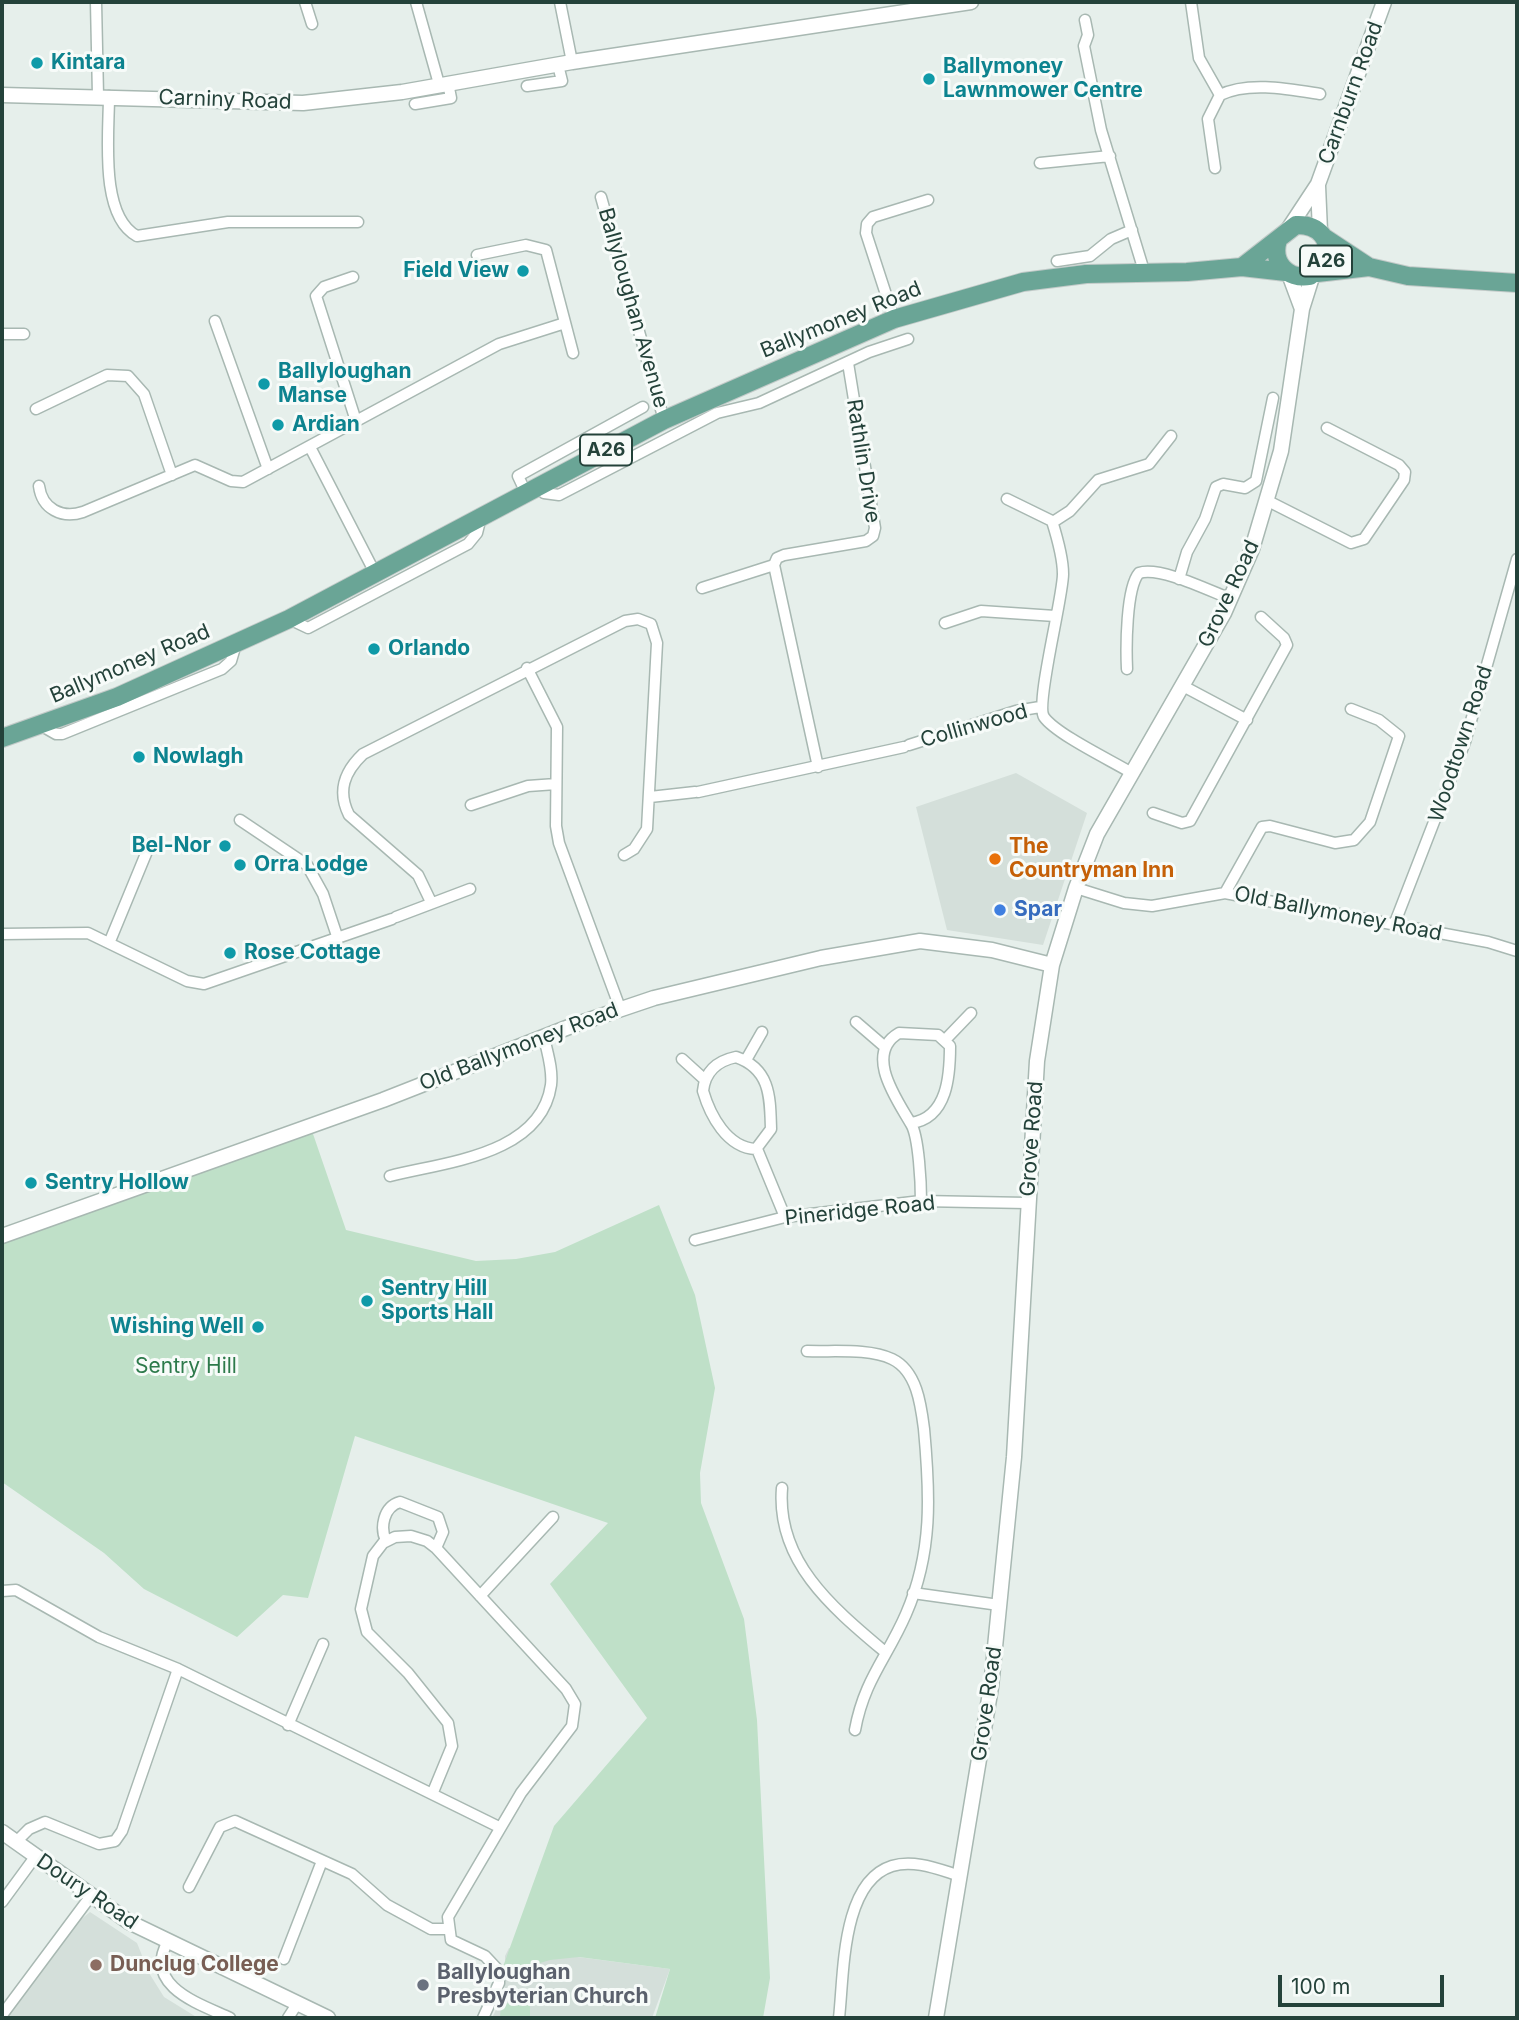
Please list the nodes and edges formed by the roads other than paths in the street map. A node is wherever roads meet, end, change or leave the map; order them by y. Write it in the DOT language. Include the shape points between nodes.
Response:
graph roads {
  1 [pos="96,2"];
  2 [pos="305,2"];
  3 [pos="416,2"];
  4 [pos="561,2"];
  5 [pos="971,2"];
  6 [pos="1191,2"];
  7 [pos="1384,2"];
  8 [pos="941,4"];
  9 [pos="1085,20"];
  10 [pos="312,23"];
  11 [pos="565,63"];
  12 [pos="443,84"];
  13 [pos="527,86"];
  14 [pos="1320,94"];
  15 [pos="2,95"];
  16 [pos="1220,95"];
  17 [pos="103,96"];
  18 [pos="415,104"];
  19 [pos="1110,156"];
  20 [pos="1040,163"];
  21 [pos="1215,168"];
  22 [pos="1318,184"];
  23 [pos="601,197"];
  24 [pos="928,200"];
  25 [pos="358,222"];
  26 [pos="1132,230"];
  27 [pos="1283,234"];
  28 [pos="1323,234"];
  29 [pos="477,255"];
  30 [pos="1057,261"];
  31 [pos="1241,267"];
  32 [pos="1369,267"];
  33 [pos="1144,271"];
  34 [pos="1287,273"];
  35 [pos="1315,274"];
  36 [pos="353,276"];
  37 [pos="1517,283"];
  38 [pos="1302,309"];
  39 [pos="894,319"];
  40 [pos="215,321"];
  41 [pos="565,323"];
  42 [pos="2,334"];
  43 [pos="24,334"];
  44 [pos="908,339"];
  45 [pos="573,353"];
  46 [pos="848,363"];
  47 [pos="749,382"];
  48 [pos="1273,398"];
  49 [pos="760,403"];
  50 [pos="643,407"];
  51 [pos="36,409"];
  52 [pos="664,420"];
  53 [pos="356,421"];
  54 [pos="1327,428"];
  55 [pos="1171,436"];
  56 [pos="310,447"];
  57 [pos="268,470"];
  58 [pos="172,475"];
  59 [pos="39,486"];
  60 [pos="532,489"];
  61 [pos="1007,499"];
  62 [pos="1268,501"];
  63 [pos="481,517"];
  64 [pos="1053,522"];
  65 [pos="1517,559"];
  66 [pos="774,565"];
  67 [pos="375,573"];
  68 [pos="1179,579"];
  69 [pos="702,588"];
  70 [pos="1231,599"];
  71 [pos="1055,616"];
  72 [pos="1261,617"];
  73 [pos="289,619"];
  74 [pos="944,622"];
  75 [pos="527,668"];
  76 [pos="1127,669"];
  77 [pos="1183,686"];
  78 [pos="1040,707"];
  79 [pos="1351,709"];
  80 [pos="1247,720"];
  81 [pos="2,738"];
  82 [pos="818,767"];
  83 [pos="1130,772"];
  84 [pos="556,784"];
  85 [pos="650,797"];
  86 [pos="471,805"];
  87 [pos="1153,813"];
  88 [pos="240,820"];
  89 [pos="150,844"];
  90 [pos="624,855"];
  91 [pos="1076,888"];
  92 [pos="470,889"];
  93 [pos="1225,892"];
  94 [pos="431,902"];
  95 [pos="1394,925"];
  96 [pos="2,934"];
  97 [pos="338,939"];
  98 [pos="110,942"];
  99 [pos="1517,951"];
  100 [pos="1052,965"];
  101 [pos="620,1008"];
  102 [pos="971,1013"];
  103 [pos="856,1022"];
  104 [pos="762,1032"];
  105 [pos="544,1037"];
  106 [pos="946,1039"];
  107 [pos="885,1047"];
  108 [pos="682,1059"];
  109 [pos="746,1060"];
  110 [pos="704,1079"];
  111 [pos="911,1123"];
  112 [pos="757,1149"];
  113 [pos="390,1176"];
  114 [pos="921,1201"];
  115 [pos="1027,1203"];
  116 [pos="785,1217"];
  117 [pos="2,1236"];
  118 [pos="695,1240"];
  119 [pos="807,1351"];
  120 [pos="782,1488"];
  121 [pos="553,1517"];
  122 [pos="386,1541"];
  123 [pos="436,1548"];
  124 [pos="2,1591"];
  125 [pos="913,1593"];
  126 [pos="480,1596"];
  127 [pos="999,1605"];
  128 [pos="323,1644"];
  129 [pos="885,1652"];
  130 [pos="178,1669"];
  131 [pos="288,1725"];
  132 [pos="855,1730"];
  133 [pos="433,1792"];
  134 [pos="499,1827"];
  135 [pos="2,1832"];
  136 [pos="15,1843"];
  137 [pos="35,1857"];
  138 [pos="323,1861"];
  139 [pos="961,1876"];
  140 [pos="188,1888"];
  141 [pos="90,1896"];
  142 [pos="2,1902"];
  143 [pos="447,1929"];
  144 [pos="167,1943"];
  145 [pos="284,1959"];
  146 [pos="297,2004"];
  147 [pos="2,2015"];
  148 [pos="230,2018"];
  149 [pos="288,2018"];
  150 [pos="328,2018"];
  151 [pos="483,2018"];
  152 [pos="839,2018"];
  153 [pos="936,2018"];
  1 -- 17 [label="street"];
  2 -- 10 [label="street"];
  3 -- 12 [label="street"];
  4 -- 11 [label="street"];
  5 -- 8 [label="street, Carniny Road"];
  6 -- 16 [label="street" via="1199,58"];
  7 -- 22 [label="street, Carnburn Road"];
  8 -- 11 [label="street, Carniny Road"];
  9 -- 19 [label="street" via="1088,35 1084,46"];
  11 -- 12 [label="street, Carniny Road"];
  11 -- 13 [label="street" via="562,80"];
  12 -- 17 [label="street, Carniny Road" via="303,103"];
  12 -- 18 [label="street" via="451,98"];
  14 -- 16 [label="street" via="1237,89"];
  15 -- 17 [label="street, Carniny Road"];
  16 -- 21 [label="street" via="1208,119"];
  17 -- 25 [label="street" via="110,192 122,225 137,236 228,222"];
  19 -- 20 [label="street"];
  19 -- 26 [label="street"];
  22 -- 27 [label="street, Carnburn Road"];
  22 -- 28 [label="street, Carnburn Road"];
  23 -- 52 [label="street, Ballyloughan Avenue"];
  24 -- 39 [label="street" via="873,217 867,224"];
  26 -- 30 [label="street" via="1090,256"];
  26 -- 33 [label="street"];
  27 -- 28 [label="main road, A26" via="1305,224"];
  27 -- 31 [label="main road, A26"];
  27 -- 34 [label="main road, A26" via="1276,256"];
  28 -- 32 [label="main road, A26"];
  28 -- 35 [label="main road, A26" via="1328,254"];
  29 -- 41 [label="street" via="526,245 545,249"];
  31 -- 33 [label="main road, Ballymoney Road / A26"];
  31 -- 34 [label="main road, Ballymoney Road / A26"];
  32 -- 35 [label="main road, A26"];
  32 -- 37 [label="main road, A26" via="1408,276"];
  33 -- 39 [label="main road, Ballymoney Road / A26" via="1023,282"];
  34 -- 35 [label="main road, A26"];
  34 -- 38 [label="street, Grove Road"];
  35 -- 38 [label="street, Grove Road"];
  36 -- 53 [label="street" via="324,286 316,296"];
  38 -- 62 [label="street, Grove Road" via="1281,451"];
  39 -- 47 [label="main road, Ballymoney Road / A26"];
  40 -- 57 [label="street"];
  41 -- 45 [label="street"];
  41 -- 53 [label="street" via="499,344"];
  42 -- 43 [label="street"];
  44 -- 46 [label="street, Ballymoney Road"];
  46 -- 49 [label="street, Ballymoney Road"];
  46 -- 66 [label="street, Rathlin Drive" via="875,532 866,541 782,555"];
  47 -- 49 [label="street, Ballymoney Road"];
  47 -- 52 [label="main road, Ballymoney Road / A26"];
  48 -- 68 [label="street" via="1256,481 1245,488 1216,487"];
  49 -- 60 [label="street, Ballymoney Road" via="717,413 559,495"];
  50 -- 60 [label="street" via="518,476"];
  51 -- 58 [label="street" via="107,374 128,376 143,390"];
  52 -- 60 [label="main road, Ballymoney Road / A26"];
  53 -- 56 [label="street"];
  54 -- 62 [label="street" via="1405,472 1364,539 1357,544 1349,542"];
  55 -- 64 [label="street" via="1149,464 1098,480 1070,512"];
  56 -- 57 [label="street"];
  56 -- 67 [label="street"];
  57 -- 58 [label="street" via="236,483 197,465"];
  58 -- 59 [label="street" via="71,515 44,502"];
  60 -- 63 [label="main road, Ballymoney Road / A26"];
  61 -- 64 [label="street"];
  62 -- 70 [label="street, Grove Road"];
  63 -- 67 [label="main road, Ballymoney Road / A26"];
  63 -- 73 [label="street, Ballymoney Road" via="468,544 308,628"];
  64 -- 71 [label="street, Collinwood" via="1063,571"];
  65 -- 95 [label="street, Woodtown Road" via="1465,742"];
  66 -- 69 [label="street, Rathlin Drive"];
  66 -- 82 [label="street"];
  67 -- 73 [label="main road, Ballymoney Road / A26"];
  68 -- 70 [label="street"];
  68 -- 76 [label="street" via="1146,571 1135,577"];
  70 -- 77 [label="street, Grove Road"];
  71 -- 74 [label="street" via="981,611"];
  71 -- 78 [label="street, Collinwood"];
  72 -- 80 [label="street" via="1287,645"];
  73 -- 81 [label="main road, Ballymoney Road / A26" via="117,697"];
  75 -- 84 [label="street" via="557,727"];
  75 -- 85 [label="street" via="625,621 651,624 657,643"];
  75 -- 94 [label="street" via="363,754 346,775 342,795 349,815 418,875"];
  77 -- 80 [label="street"];
  77 -- 83 [label="street, Grove Road"];
  78 -- 82 [label="street, Collinwood"];
  78 -- 83 [label="street, Collinwood" via="1051,724"];
  79 -- 93 [label="street" via="1379,720 1399,736 1366,829 1354,840 1339,844 1262,827"];
  80 -- 87 [label="street" via="1189,822"];
  82 -- 85 [label="street"];
  83 -- 91 [label="street, Grove Road" via="1097,834"];
  84 -- 86 [label="street" via="528,786"];
  84 -- 101 [label="street" via="559,843"];
  85 -- 90 [label="street" via="645,836"];
  88 -- 97 [label="street" via="307,865 323,894"];
  89 -- 98 [label="street"];
  91 -- 93 [label="street, Old Ballymoney Road" via="1124,903 1152,906"];
  91 -- 100 [label="street, Grove Road"];
  92 -- 94 [label="street"];
  93 -- 95 [label="street, Old Ballymoney Road"];
  94 -- 97 [label="street"];
  95 -- 99 [label="street, Old Ballymoney Road"];
  96 -- 98 [label="street" via="80,932"];
  97 -- 98 [label="street" via="198,984"];
  100 -- 101 [label="street, Old Ballymoney Road" via="992,950 920,942 821,958"];
  100 -- 115 [label="street, Grove Road" via="1037,1061"];
  101 -- 105 [label="street, Old Ballymoney Road"];
  102 -- 106 [label="street"];
  103 -- 107 [label="street"];
  104 -- 109 [label="street"];
  105 -- 113 [label="street" via="551,1085 543,1110 529,1128 494,1148"];
  105 -- 117 [label="street, Old Ballymoney Road" via="383,1100"];
  106 -- 107 [label="street" via="905,1032"];
  106 -- 111 [label="street" via="950,1046 947,1090 931,1112"];
  107 -- 111 [label="street" via="887,1079 902,1114"];
  108 -- 110 [label="street"];
  109 -- 110 [label="street" via="725,1059"];
  109 -- 112 [label="street" via="764,1076 770,1099 771,1129"];
  110 -- 112 [label="street" via="705,1100 726,1135"];
  111 -- 114 [label="street"];
  112 -- 116 [label="street"];
  114 -- 115 [label="street, Pineridge Road"];
  114 -- 116 [label="street, Pineridge Road"];
  115 -- 127 [label="street, Grove Road" via="1014,1457"];
  116 -- 118 [label="street, Pineridge Road"];
  119 -- 125 [label="street" via="888,1357 903,1367 916,1391 930,1498 928,1531"];
  120 -- 129 [label="street" via="783,1528 817,1590"];
  121 -- 126 [label="street"];
  122 -- 123 [label="street" via="417,1537"];
  122 -- 123 [label="street" via="382,1529 387,1512 400,1502 438,1517 443,1532"];
  122 -- 133 [label="street" via="373,1556 361,1619 371,1637 408,1673 448,1723 452,1746"];
  123 -- 126 [label="street"];
  124 -- 130 [label="street" via="16,1590 99,1637"];
  125 -- 127 [label="street"];
  125 -- 129 [label="street"];
  126 -- 134 [label="street" via="570,1693 575,1710 569,1731"];
  127 -- 139 [label="street, Grove Road"];
  128 -- 131 [label="street"];
  129 -- 132 [label="street" via="864,1691"];
  130 -- 131 [label="street"];
  130 -- 136 [label="street" via="115,1841 99,1844 45,1822 23,1833"];
  131 -- 133 [label="street"];
  133 -- 134 [label="street"];
  134 -- 143 [label="street" via="448,1917"];
  135 -- 136 [label="street, Doury Road"];
  136 -- 137 [label="street, Doury Road"];
  137 -- 141 [label="street, Doury Road"];
  137 -- 142 [label="street"];
  138 -- 140 [label="street" via="243,1823 229,1821 218,1829"];
  138 -- 143 [label="street" via="352,1874 381,1901 409,1917 431,1929"];
  138 -- 145 [label="street"];
  139 -- 152 [label="street" via="907,1864 891,1866 867,1883 853,1909"];
  139 -- 153 [label="street, Grove Road"];
  141 -- 144 [label="street, Doury Road"];
  141 -- 147 [label="street"];
  143 -- 151 [label="street" via="451,1940 485,1956 499,1972 499,1983"];
  144 -- 146 [label="street, Doury Road"];
  144 -- 148 [label="street" via="162,1963 169,1984"];
  146 -- 149 [label="street"];
  146 -- 150 [label="street, Doury Road"];
}
